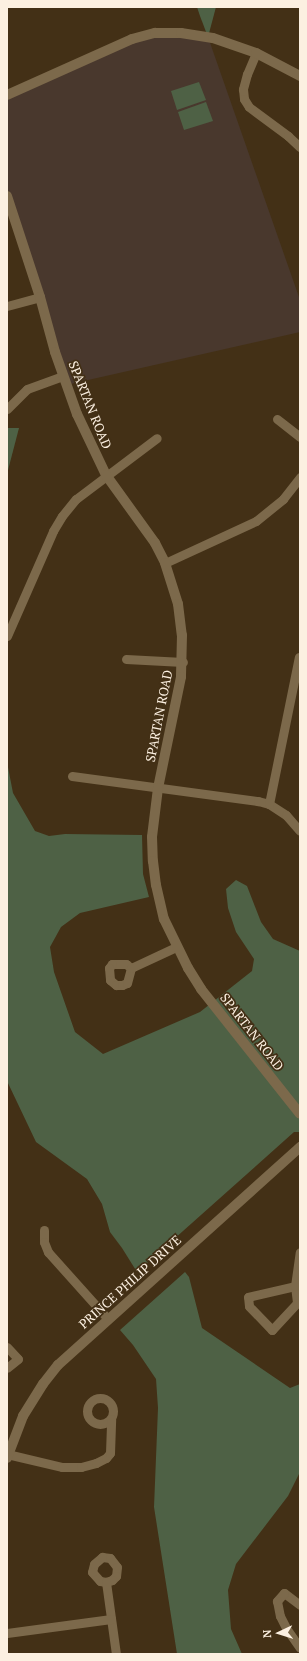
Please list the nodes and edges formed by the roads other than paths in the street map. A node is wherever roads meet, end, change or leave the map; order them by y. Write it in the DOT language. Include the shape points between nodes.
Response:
graph roads {
  1 [pos="256,53"];
  2 [pos="300,76"];
  3 [pos="7,95"];
  4 [pos="300,147"];
  5 [pos="7,196"];
  6 [pos="40,297"];
  7 [pos="7,306"];
  8 [pos="63,376"];
  9 [pos="7,409"];
  10 [pos="277,419"];
  11 [pos="300,437"];
  12 [pos="157,438"];
  13 [pos="106,475"];
  14 [pos="300,477"];
  15 [pos="164,563"];
  16 [pos="7,636"];
  17 [pos="299,657"];
  18 [pos="126,659"];
  19 [pos="183,662"];
  20 [pos="72,776"];
  21 [pos="158,788"];
  22 [pos="268,804"];
  23 [pos="300,831"];
  24 [pos="176,946"];
  25 [pos="131,968"];
  26 [pos="300,1114"];
  27 [pos="300,1148"];
  28 [pos="44,1230"];
  29 [pos="300,1252"];
  30 [pos="295,1286"];
  31 [pos="299,1303"];
  32 [pos="108,1319"];
  33 [pos="7,1347"];
  34 [pos="7,1368"];
  35 [pos="111,1419"];
  36 [pos="7,1455"];
  37 [pos="106,1582"];
  38 [pos="300,1605"];
  39 [pos="111,1619"];
  40 [pos="7,1633"];
  41 [pos="300,1648"];
  42 [pos="116,1654"];
  1 -- 2 [label="street"];
  1 -- 3 [label="street" via="213,38 181,33 155,33 132,39"];
  1 -- 4 [label="street" via="243,89 244,99 249,107"];
  5 -- 6 [label="street, SPARTAN ROAD"];
  6 -- 7 [label="street"];
  6 -- 8 [label="street, SPARTAN ROAD"];
  8 -- 9 [label="street" via="27,389"];
  8 -- 13 [label="street, SPARTAN ROAD" via="88,440"];
  10 -- 11 [label="street"];
  12 -- 13 [label="street"];
  13 -- 15 [label="street, SPARTAN ROAD" via="146,530"];
  13 -- 16 [label="street" via="76,499 62,516"];
  14 -- 15 [label="street" via="283,499 256,521"];
  15 -- 19 [label="street, SPARTAN ROAD" via="174,590 181,622"];
  17 -- 22 [label="street"];
  18 -- 19 [label="street"];
  19 -- 21 [label="street, SPARTAN ROAD"];
  20 -- 21 [label="street"];
  21 -- 22 [label="street"];
  21 -- 24 [label="street, SPARTAN ROAD" via="154,815 153,861 159,902"];
  22 -- 23 [label="street" via="286,815"];
  24 -- 25 [label="street"];
  24 -- 26 [label="street, SPARTAN ROAD" via="201,989"];
  27 -- 32 [label="street, PRINCE PHILIP DRIVE"];
  28 -- 32 [label="street" via="44,1242 48,1252"];
  29 -- 30 [label="street"];
  30 -- 31 [label="street"];
  30 -- 31 [label="street" via="248,1297 249,1306 272,1330"];
  32 -- 36 [label="street, PRINCE PHILIP DRIVE" via="67,1356 42,1384 23,1416"];
  33 -- 34 [label="street" via="18,1359"];
  35 -- 36 [label="street" via="110,1453 96,1464 62,1467"];
  37 -- 39 [label="street"];
  38 -- 41 [label="street" via="284,1593 277,1601 280,1616"];
  39 -- 40 [label="street"];
  39 -- 42 [label="street"];
}
